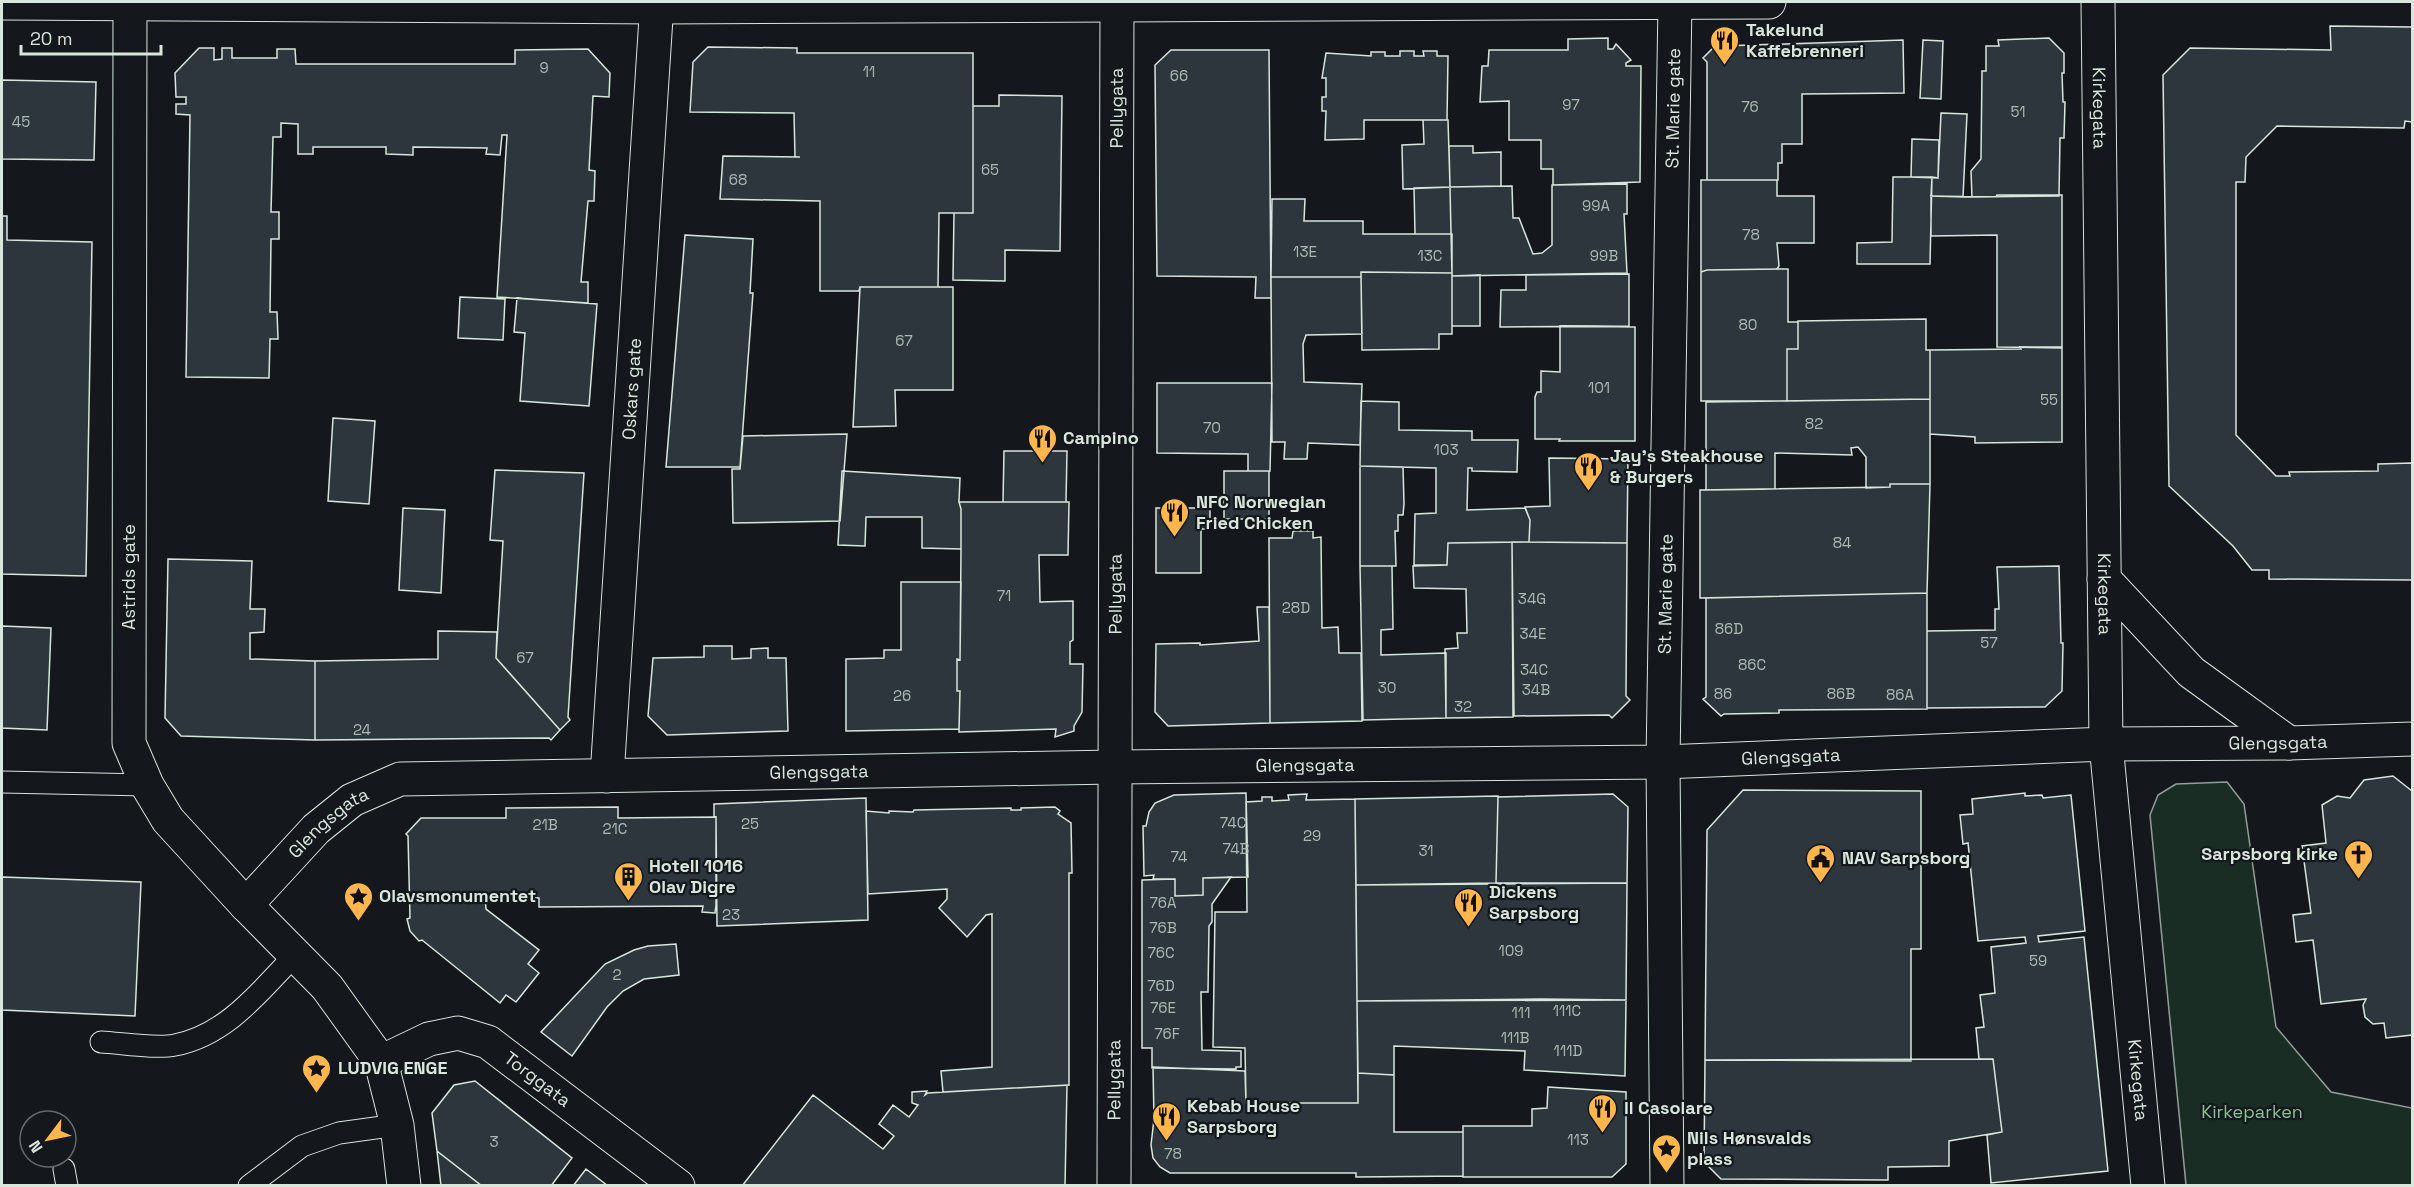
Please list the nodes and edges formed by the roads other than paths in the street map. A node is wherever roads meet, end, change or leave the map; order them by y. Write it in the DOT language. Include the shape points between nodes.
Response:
graph roads {
  1 [pos="130,2"];
  2 [pos="1675,2"];
  3 [pos="1769,2"];
  4 [pos="2098,2"];
  5 [pos="2,3"];
  6 [pos="658,4"];
  7 [pos="1117,4"];
  8 [pos="2104,579"];
  9 [pos="2412,739"];
  10 [pos="2289,743"];
  11 [pos="2106,744"];
  12 [pos="1663,762"];
  13 [pos="1114,767"];
  14 [pos="607,776"];
  15 [pos="2,782"];
  16 [pos="147,785"];
  17 [pos="246,905"];
  18 [pos="295,955"];
  19 [pos="101,1041"];
  20 [pos="381,1062"];
  21 [pos="397,1125"];
  22 [pos="249,1185"];
  23 [pos="404,1185"];
  24 [pos="678,1185"];
  25 [pos="1114,1185"];
  26 [pos="1667,1185"];
  27 [pos="2148,1185"];
  1 -- 5 [label="street"];
  1 -- 6 [label="street"];
  1 -- 16 [label="street, Astrids gate" via="129,743"];
  2 -- 3 [label="street"];
  2 -- 7 [label="street"];
  2 -- 12 [label="street, St. Marie gate"];
  4 -- 8 [label="street, Kirkegata"];
  6 -- 7 [label="street"];
  6 -- 14 [label="street, Oskars gate"];
  7 -- 13 [label="street, Pellygata"];
  8 -- 10 [label="street" via="2191,672"];
  8 -- 11 [label="street, Kirkegata"];
  9 -- 10 [label="street, Glengsgata"];
  10 -- 11 [label="street, Glengsgata"];
  11 -- 12 [label="street, Glengsgata"];
  11 -- 27 [label="street, Kirkegata"];
  12 -- 13 [label="street, Glengsgata"];
  12 -- 26 [label="street, St. Marie gate"];
  13 -- 14 [label="street, Glengsgata"];
  13 -- 25 [label="street, Pellygata"];
  14 -- 17 [label="street, Glengsgata" via="400,779 352,800 316,829"];
  15 -- 16 [label="lane"];
  16 -- 17 [label="street, Astrids gate" via="168,820"];
  17 -- 18 [label="street, Astrids gate"];
  18 -- 19 [label="lane" via="238,1013 206,1036 173,1046"];
  18 -- 20 [label="street, Astrids gate" via="327,987"];
  20 -- 21 [label="street"];
  20 -- 24 [label="street, Torggata" via="429,1039 458,1033 488,1042"];
  21 -- 22 [label="lane" via="339,1133 302,1146"];
  21 -- 23 [label="street"];
}
